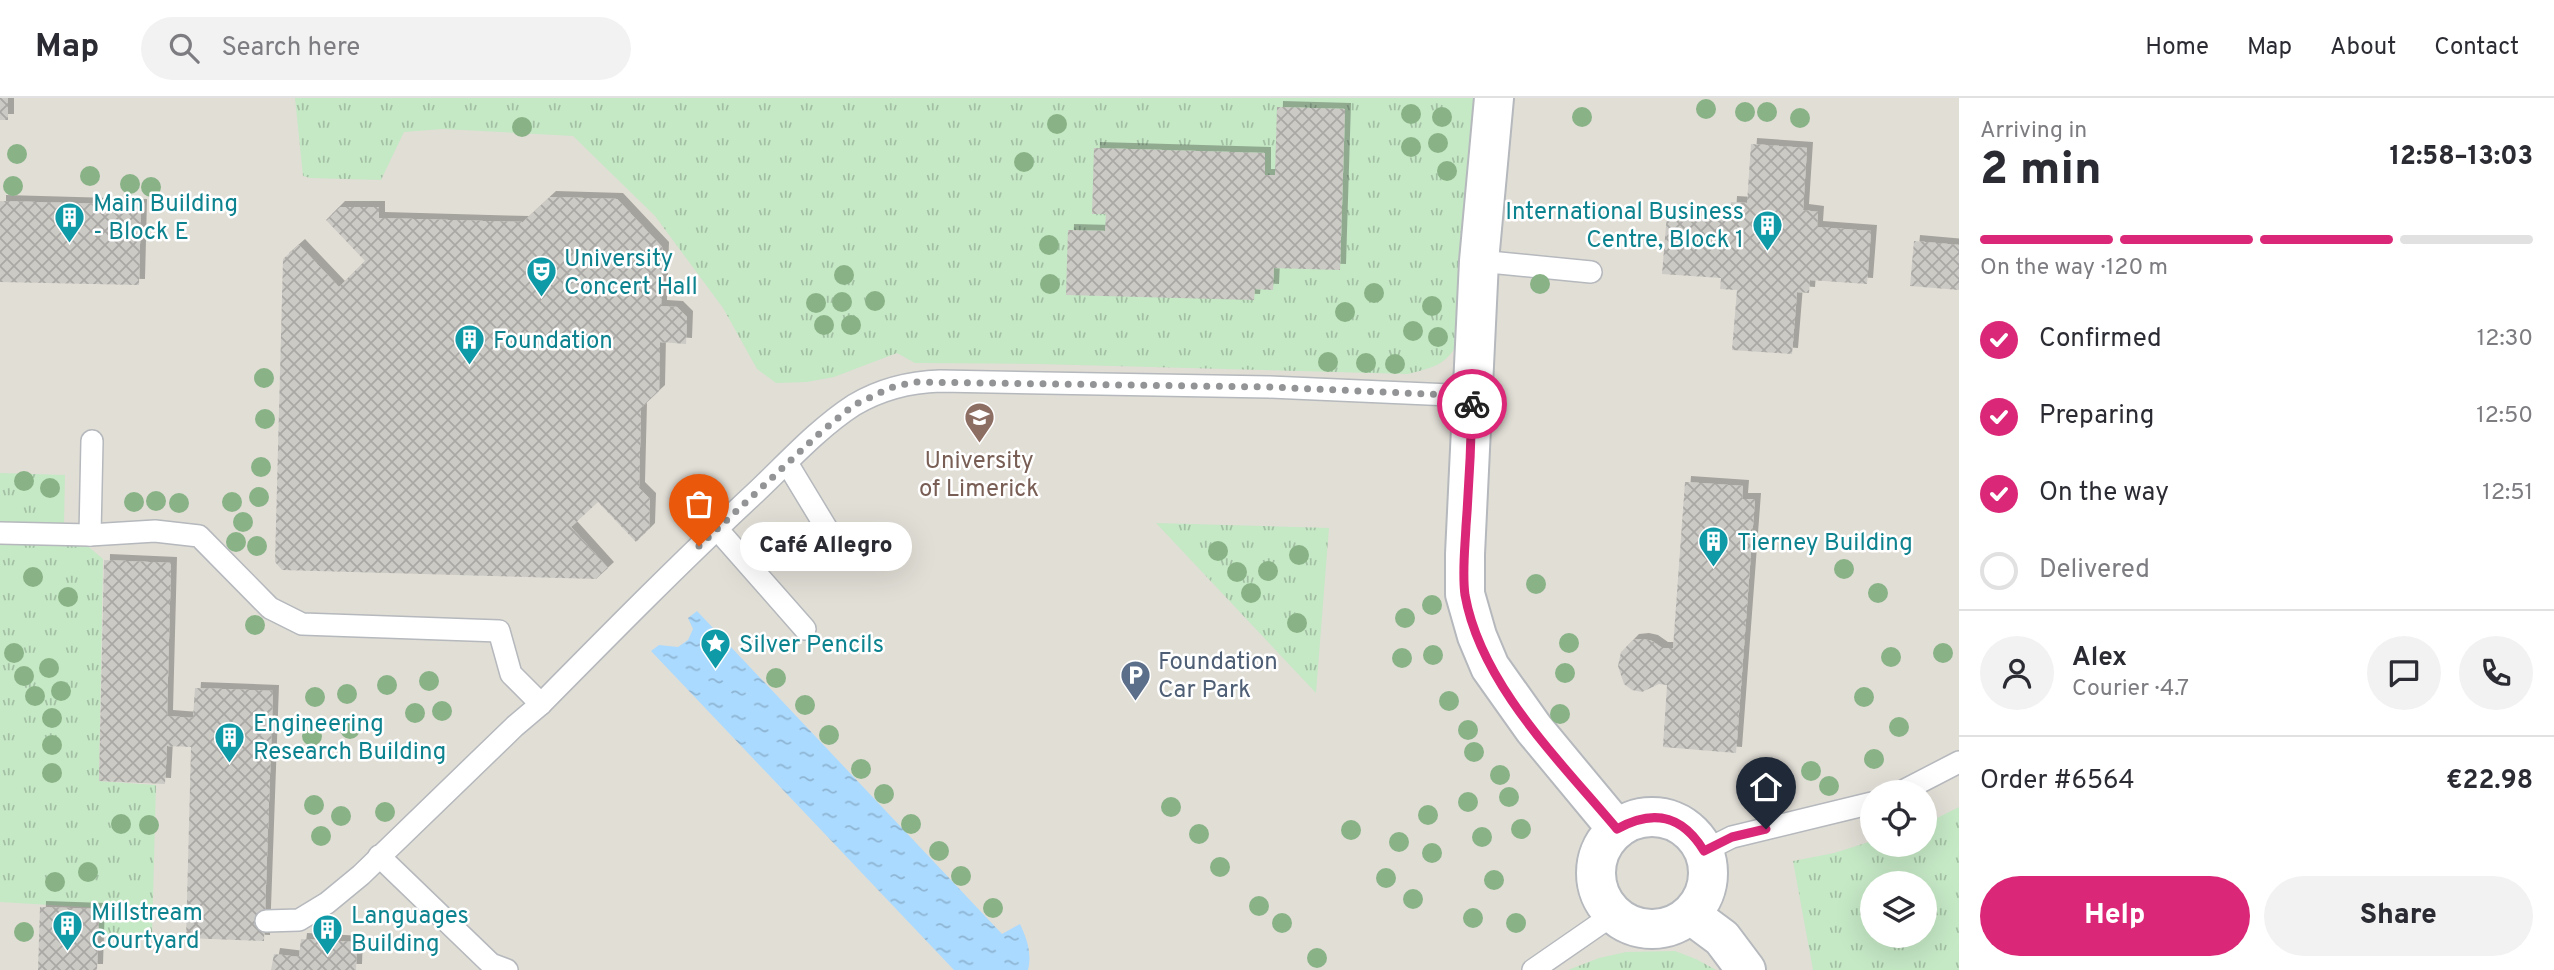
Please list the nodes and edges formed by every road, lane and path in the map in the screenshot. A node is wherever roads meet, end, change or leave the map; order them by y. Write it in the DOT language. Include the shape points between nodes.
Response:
graph roads {
  1 [pos="1493,98"];
  2 [pos="1479,261"];
  3 [pos="1591,272"];
  4 [pos="1473,396"];
  5 [pos="92,441"];
  6 [pos="787,463"];
  7 [pos="716,529"];
  8 [pos="0,533"];
  9 [pos="830,534"];
  10 [pos="90,535"];
  11 [pos="805,629"];
  12 [pos="541,704"];
  13 [pos="1959,762"];
  14 [pos="1924,780"];
  15 [pos="1860,806"];
  16 [pos="1617,829"];
  17 [pos="1704,851"];
  18 [pos="379,856"];
  19 [pos="1614,914"];
  20 [pos="1691,915"];
  21 [pos="266,921"];
  22 [pos="507,970"];
  23 [pos="1533,970"];
  24 [pos="1746,970"];
  1 -- 2 [label="street"];
  2 -- 3 [label="lane"];
  2 -- 4 [label="street"];
  4 -- 6 [label="lane" via="1269,387 913,382 854,405"];
  4 -- 16 [label="street" via="1465,594 1477,636 1490,667 1511,698"];
  5 -- 10 [label="lane"];
  6 -- 7 [label="lane"];
  6 -- 9 [label="lane"];
  7 -- 11 [label="lane"];
  7 -- 12 [label="lane"];
  8 -- 10 [label="lane"];
  10 -- 12 [label="lane" via="155,531 199,536 271,608 302,624 499,631 511,674"];
  12 -- 18 [label="lane"];
  13 -- 14 [label="lane"];
  15 -- 17 [label="lane" via="1732,837"];
  16 -- 17 [label="street" via="1641,819 1666,818 1695,836"];
  16 -- 19 [label="street" via="1604,843 1596,881"];
  17 -- 20 [label="street" via="1708,884"];
  18 -- 21 [label="lane" via="314,912 299,919"];
  18 -- 22 [label="lane" via="491,964"];
  19 -- 20 [label="street" via="1644,929 1661,929"];
  19 -- 23 [label="lane"];
  20 -- 24 [label="street" via="1722,938"];
}
